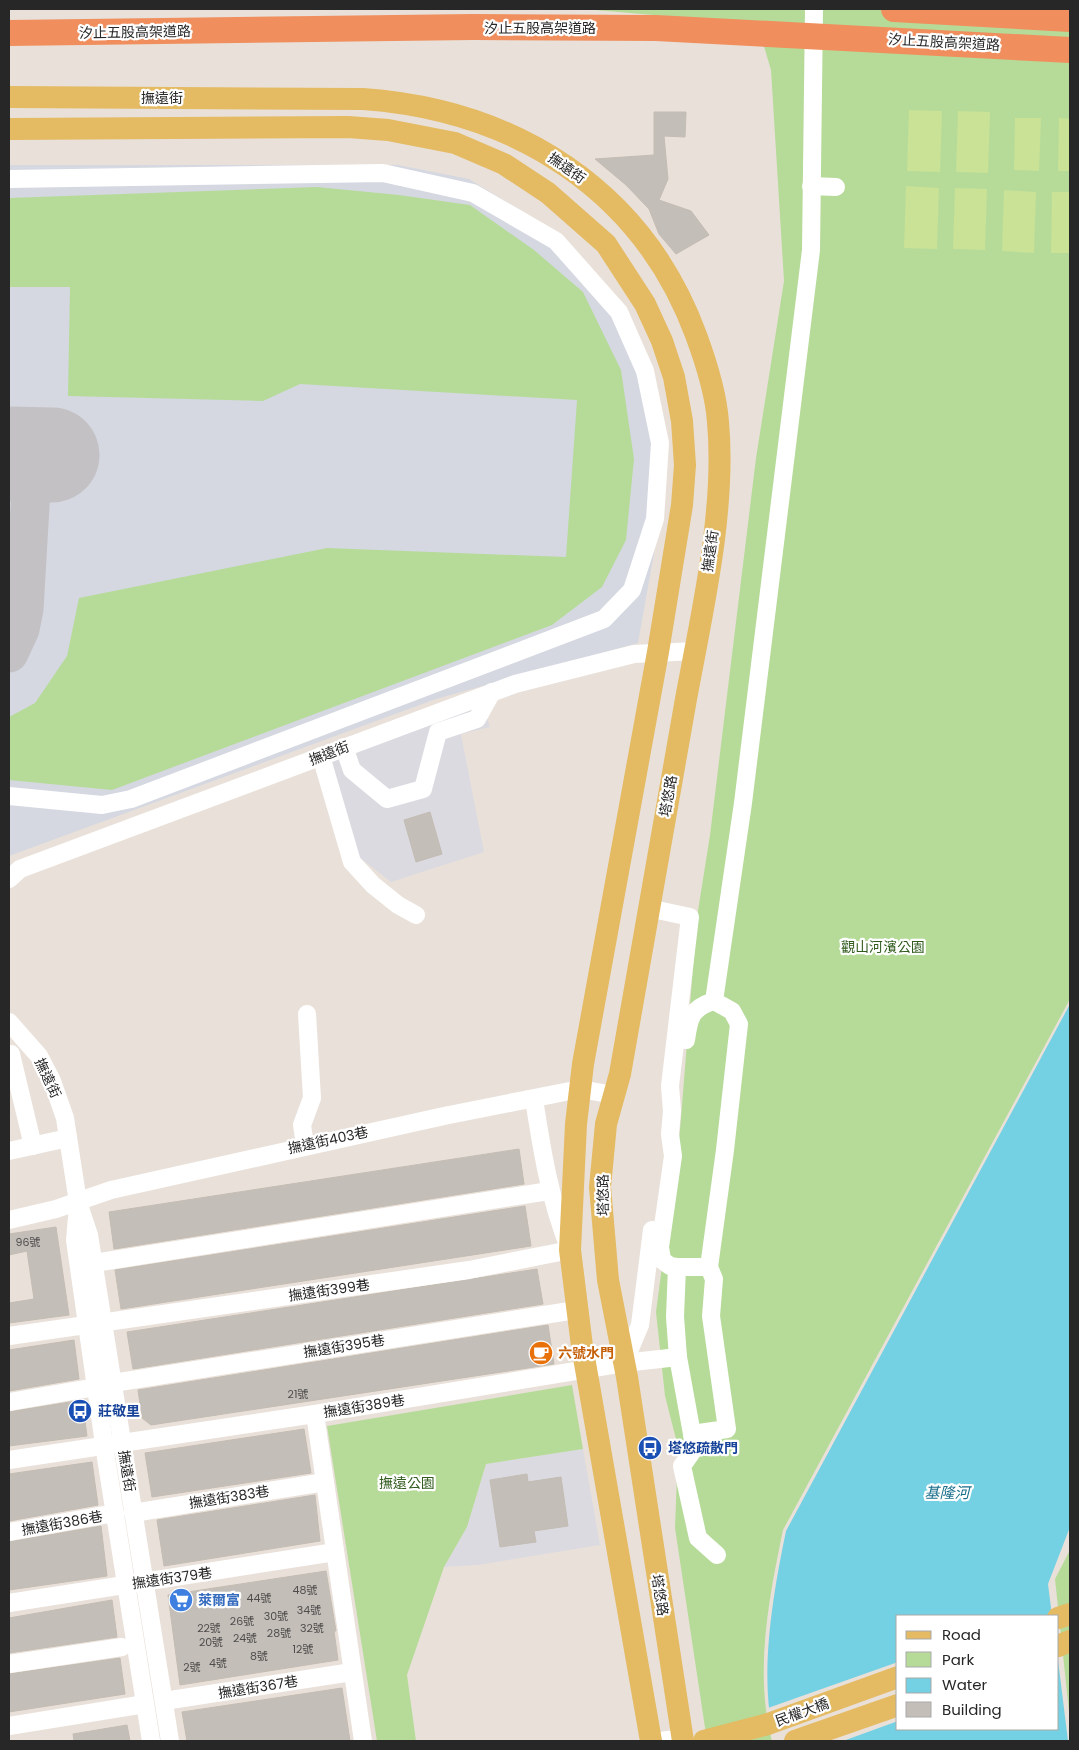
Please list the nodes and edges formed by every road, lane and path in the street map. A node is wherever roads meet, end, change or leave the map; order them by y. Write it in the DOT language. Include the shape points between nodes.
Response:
graph roads {
  1 [pos="814,9"];
  2 [pos="894,9"];
  3 [pos="1070,19"];
  4 [pos="9,33"];
  5 [pos="1016,45"];
  6 [pos="1070,50"];
  7 [pos="1070,54"];
  8 [pos="9,97"];
  9 [pos="9,130"];
  10 [pos="9,179"];
  11 [pos="811,186"];
  12 [pos="836,187"];
  13 [pos="695,651"];
  14 [pos="658,652"];
  15 [pos="492,692"];
  16 [pos="344,747"];
  17 [pos="321,756"];
  18 [pos="9,796"];
  19 [pos="9,879"];
  20 [pos="648,908"];
  21 [pos="416,914"];
  22 [pos="714,1001"];
  23 [pos="307,1014"];
  24 [pos="9,1022"];
  25 [pos="11,1054"];
  26 [pos="580,1089"];
  27 [pos="614,1095"];
  28 [pos="534,1099"];
  29 [pos="672,1111"];
  30 [pos="670,1134"];
  31 [pos="68,1138"];
  32 [pos="305,1145"];
  33 [pos="33,1146"];
  34 [pos="9,1151"];
  35 [pos="550,1191"];
  36 [pos="78,1202"];
  37 [pos="9,1220"];
  38 [pos="570,1250"];
  39 [pos="94,1263"];
  40 [pos="677,1267"];
  41 [pos="709,1268"];
  42 [pos="576,1310"];
  43 [pos="95,1323"];
  44 [pos="9,1336"];
  45 [pos="678,1357"];
  46 [pos="624,1363"];
  47 [pos="586,1370"];
  48 [pos="104,1384"];
  49 [pos="9,1402"];
  50 [pos="315,1414"];
  51 [pos="692,1434"];
  52 [pos="122,1442"];
  53 [pos="104,1445"];
  54 [pos="9,1460"];
  55 [pos="325,1482"];
  56 [pos="116,1513"];
  57 [pos="134,1513"];
  58 [pos="9,1532"];
  59 [pos="335,1552"];
  60 [pos="717,1555"];
  61 [pos="145,1583"];
  62 [pos="126,1584"];
  63 [pos="9,1603"];
  64 [pos="122,1647"];
  65 [pos="9,1664"];
  66 [pos="352,1672"];
  67 [pos="896,1678"];
  68 [pos="164,1701"];
  69 [pos="145,1704"];
  70 [pos="896,1706"];
  71 [pos="9,1726"];
  72 [pos="683,1740"];
  73 [pos="151,1741"];
  74 [pos="170,1741"];
  75 [pos="363,1741"];
  76 [pos="650,1741"];
  77 [pos="795,1741"];
  1 -- 11 [label="street"];
  2 -- 3 [label="highway"];
  4 -- 5 [label="highway, 汐止五股高架道路" via="646,28"];
  5 -- 6 [label="highway, 汐止五股高架道路"];
  5 -- 7 [label="highway"];
  8 -- 13 [label="main road, 撫遠街" via="362,99 421,105 488,125 527,142 564,164 597,190 641,234 674,282 704,358 718,420 719,487"];
  9 -- 14 [label="main road" via="348,127 388,130 455,143 484,154 526,178 569,209 606,244 645,304 674,377 685,465 682,505"];
  10 -- 18 [label="street" via="383,173 473,193 556,241 618,312 645,371 660,443 655,519 632,590 604,619 131,800 102,805"];
  11 -- 12 [label="street"];
  11 -- 22 [label="street" via="809,269 743,803"];
  13 -- 14 [label="street, 撫遠街"];
  13 -- 20 [label="main road, 塔悠路"];
  14 -- 15 [label="street, 撫遠街" via="634,654"];
  14 -- 26 [label="main road"];
  15 -- 16 [label="street, 撫遠街"];
  15 -- 16 [label="street" via="477,719 438,732 423,789 387,799 352,770"];
  16 -- 17 [label="street, 撫遠街"];
  17 -- 19 [label="street, 撫遠街" via="20,869"];
  17 -- 21 [label="street" via="352,862 373,885 398,905"];
  20 -- 27 [label="main road, 塔悠路"];
  20 -- 29 [label="street" via="690,917 670,1086"];
  22 -- 29 [label="street" via="700,1005 689,1019 680,1090"];
  22 -- 41 [label="street" via="732,1011 739,1024"];
  23 -- 32 [label="street" via="312,1098 302,1125"];
  24 -- 31 [label="street, 撫遠街" via="39,1056 65,1118"];
  25 -- 33 [label="street"];
  26 -- 27 [label="street"];
  26 -- 28 [label="street, 撫遠街403巷"];
  26 -- 38 [label="main road"];
  27 -- 46 [label="main road, 塔悠路" via="606,1124 600,1187 608,1280"];
  28 -- 32 [label="street, 撫遠街403巷"];
  28 -- 35 [label="street"];
  29 -- 30 [label="street"];
  30 -- 40 [label="street" via="673,1156 660,1247 662,1260"];
  30 -- 46 [label="street" via="663,1153 640,1324"];
  31 -- 33 [label="street"];
  31 -- 36 [label="street, 撫遠街"];
  32 -- 36 [label="street, 撫遠街403巷" via="101,1193"];
  33 -- 34 [label="street"];
  35 -- 38 [label="street"];
  35 -- 39 [label="street"];
  36 -- 37 [label="street, 撫遠街403巷"];
  36 -- 39 [label="street, 撫遠街" via="88,1228"];
  36 -- 43 [label="street, 撫遠街" via="75,1240"];
  38 -- 42 [label="main road"];
  38 -- 43 [label="street, 撫遠街399巷" via="469,1270"];
  39 -- 43 [label="street, 撫遠街"];
  40 -- 41 [label="street"];
  40 -- 45 [label="street" via="675,1317"];
  41 -- 51 [label="street" via="714,1279 711,1316 727,1430"];
  42 -- 47 [label="main road"];
  42 -- 48 [label="street, 撫遠街395巷"];
  43 -- 44 [label="street, 撫遠街399巷"];
  43 -- 48 [label="street, 撫遠街"];
  45 -- 46 [label="street, 撫遠街389巷"];
  45 -- 51 [label="street"];
  46 -- 47 [label="street, 撫遠街389巷"];
  46 -- 72 [label="main road, 塔悠路"];
  47 -- 50 [label="street, 撫遠街389巷"];
  47 -- 76 [label="main road"];
  48 -- 49 [label="street, 撫遠街395巷"];
  48 -- 52 [label="street, 撫遠街"];
  48 -- 53 [label="street, 撫遠街"];
  50 -- 52 [label="street, 撫遠街389巷"];
  50 -- 55 [label="street"];
  51 -- 60 [label="street" via="694,1449 682,1466 698,1538"];
  52 -- 53 [label="street, 撫遠街389巷"];
  52 -- 57 [label="street, 撫遠街"];
  53 -- 54 [label="street, 撫遠街389巷"];
  53 -- 56 [label="street, 撫遠街"];
  55 -- 57 [label="street, 撫遠街383巷"];
  55 -- 59 [label="street"];
  56 -- 58 [label="street, 撫遠街386巷"];
  56 -- 62 [label="street, 撫遠街"];
  57 -- 61 [label="street, 撫遠街"];
  59 -- 61 [label="street, 撫遠街379巷"];
  59 -- 66 [label="street"];
  61 -- 62 [label="street, 撫遠街379巷"];
  61 -- 68 [label="street, 撫遠街"];
  62 -- 63 [label="street, 撫遠街379巷"];
  62 -- 69 [label="street, 撫遠街"];
  64 -- 65 [label="street"];
  66 -- 68 [label="street, 撫遠街367巷"];
  66 -- 75 [label="street"];
  67 -- 72 [label="main road, 民權大橋" via="768,1724"];
  68 -- 74 [label="street, 撫遠街"];
  69 -- 71 [label="street"];
  69 -- 73 [label="street, 撫遠街"];
  70 -- 77 [label="main road, 民權大橋"];
}
